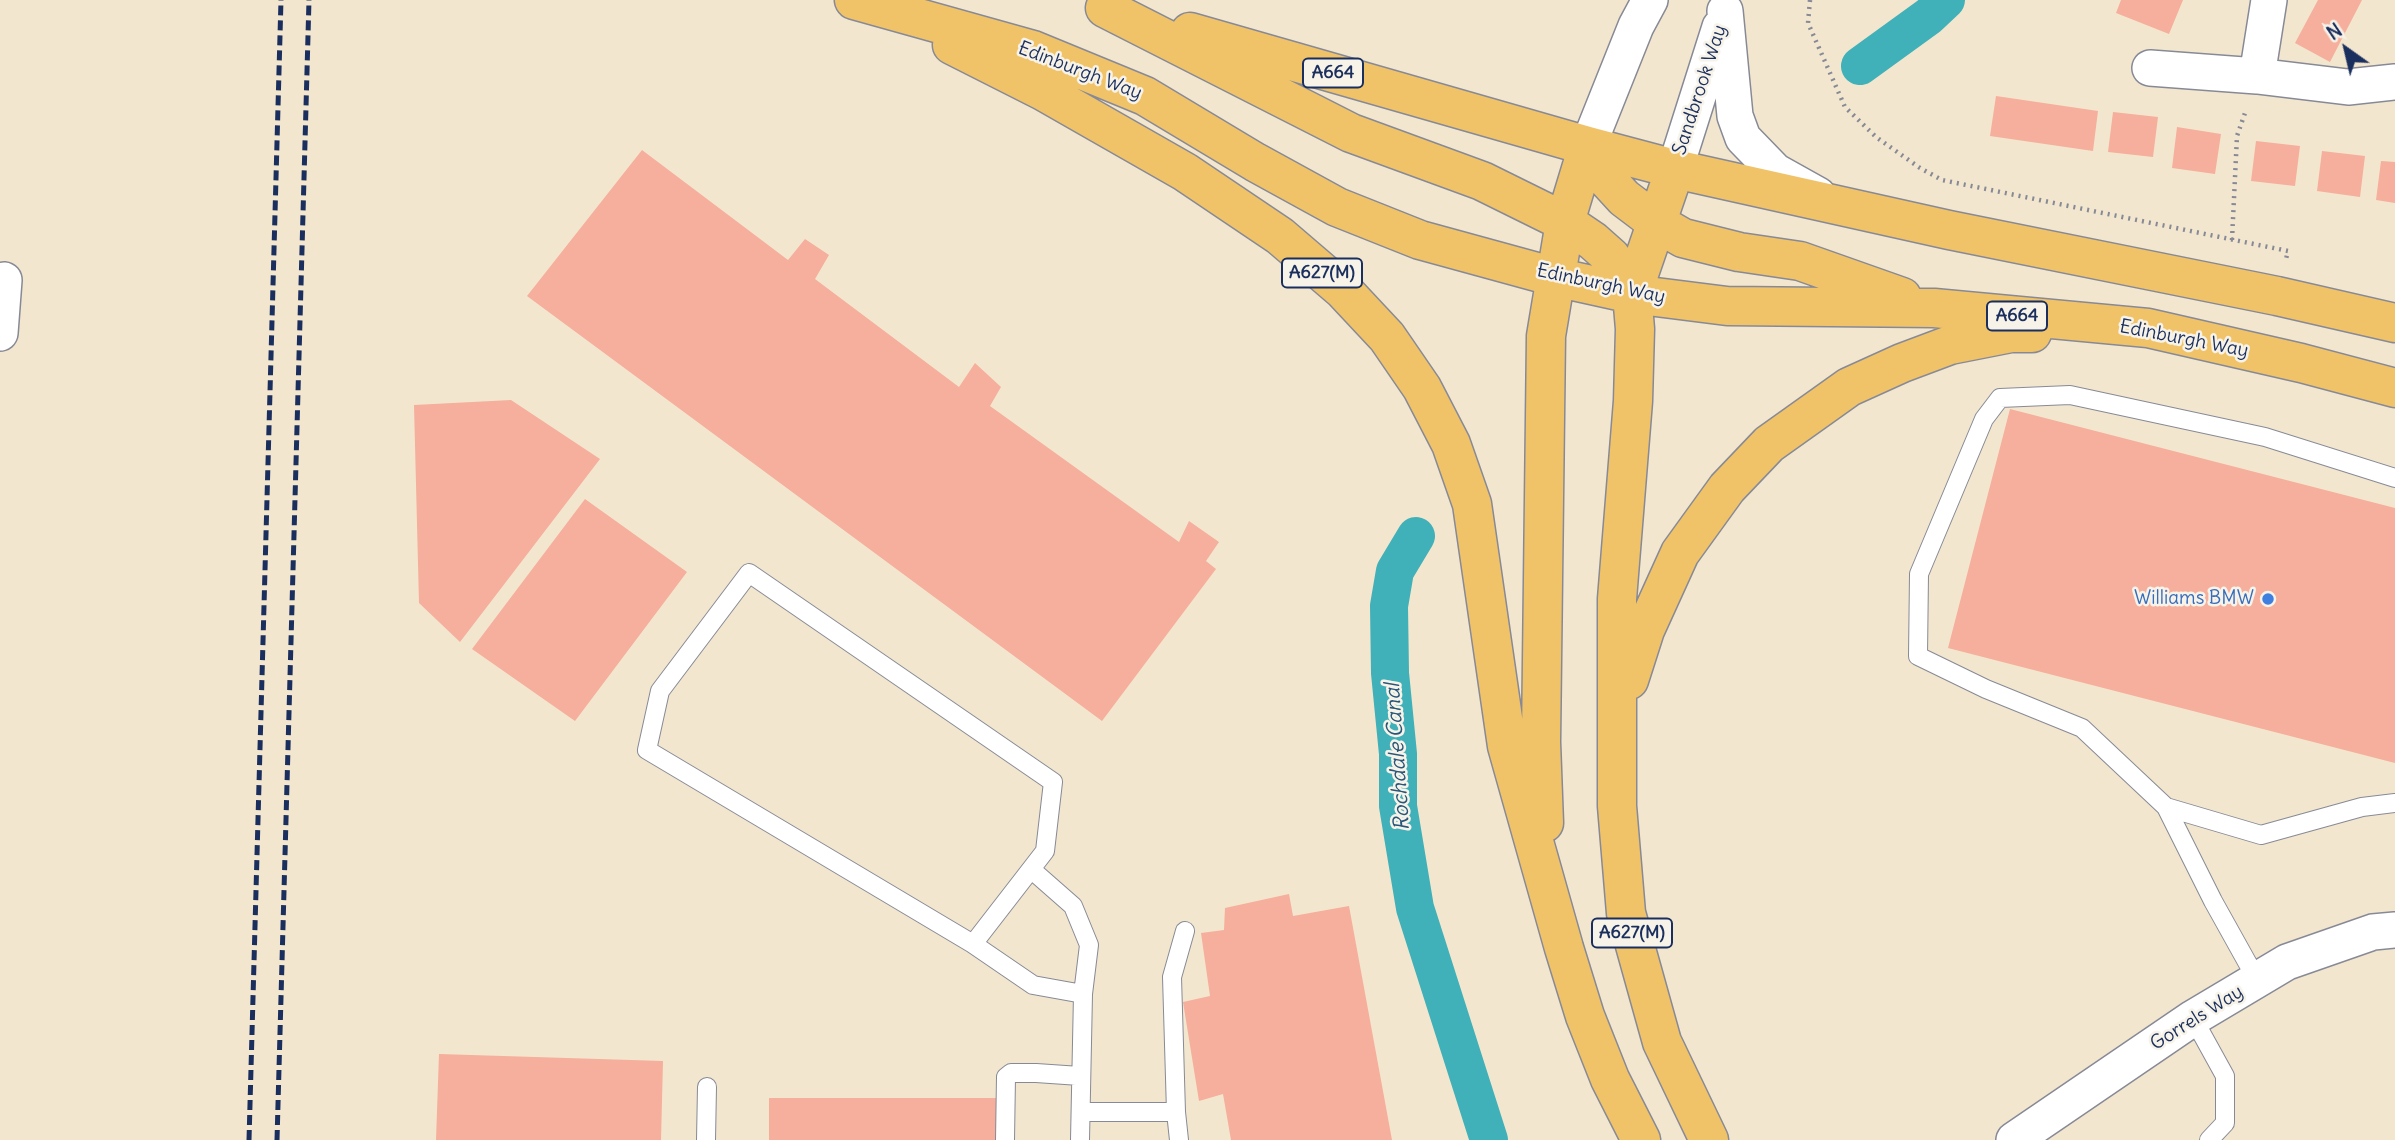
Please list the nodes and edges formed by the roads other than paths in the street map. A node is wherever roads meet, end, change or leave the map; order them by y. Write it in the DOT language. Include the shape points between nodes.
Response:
graph roads {
  1 [pos="1650,0"];
  2 [pos="2269,0"];
  3 [pos="863,2"];
  4 [pos="1092,4"];
  5 [pos="1727,6"];
  6 [pos="2150,68"];
  7 [pos="2257,76"];
  8 [pos="2395,82"];
  9 [pos="1588,146"];
  10 [pos="1675,169"];
  11 [pos="1837,205"];
  12 [pos="1565,222"];
  13 [pos="1657,223"];
  14 [pos="1555,277"];
  15 [pos="4,280"];
  16 [pos="1632,295"];
  17 [pos="1934,308"];
  18 [pos="2395,323"];
  19 [pos="2148,328"];
  20 [pos="0,333"];
  21 [pos="2395,387"];
  22 [pos="2395,478"];
  23 [pos="1619,712"];
  24 [pos="2395,803"];
  25 [pos="2166,807"];
  26 [pos="1032,870"];
  27 [pos="1547,881"];
  28 [pos="2395,930"];
  29 [pos="1185,931"];
  30 [pos="973,944"];
  31 [pos="2257,981"];
  32 [pos="1083,994"];
  33 [pos="2193,1018"];
  34 [pos="1080,1076"];
  35 [pos="707,1087"];
  36 [pos="1081,1112"];
  37 [pos="1175,1112"];
  38 [pos="706,1140"];
  39 [pos="1005,1140"];
  40 [pos="1080,1140"];
  41 [pos="1179,1140"];
  42 [pos="1641,1140"];
  43 [pos="1709,1140"];
  44 [pos="2014,1140"];
  45 [pos="2209,1140"];
  1 -- 9 [label="street"];
  2 -- 7 [label="street"];
  3 -- 14 [label="highway, Edinburgh Way / A664" via="1032,50 1145,96 1337,207 1420,240"];
  3 -- 27 [label="highway, A627(M)" via="1043,91 1185,172 1280,236 1343,290 1387,337 1422,388 1451,444 1472,504 1507,746"];
  4 -- 9 [label="highway, A664"];
  4 -- 12 [label="highway" via="1351,133 1482,181"];
  5 -- 10 [label="street, Sandbrook Way"];
  5 -- 11 [label="street, Sandbrook Way" via="1735,116 1744,138 1774,171"];
  6 -- 7 [label="street"];
  7 -- 8 [label="street" via="2348,87"];
  9 -- 10 [label="highway, A664"];
  9 -- 12 [label="highway"];
  9 -- 13 [label="highway, A664" via="1602,174 1623,198"];
  10 -- 11 [label="highway, A664"];
  10 -- 13 [label="highway"];
  11 -- 18 [label="highway, A664"];
  12 -- 14 [label="highway"];
  12 -- 16 [label="highway" via="1611,257"];
  13 -- 16 [label="highway"];
  13 -- 17 [label="highway, A664" via="1682,239 1800,261"];
  14 -- 16 [label="highway, Edinburgh Way / A664"];
  14 -- 27 [label="highway, A627(M)" via="1546,336 1541,742"];
  15 -- 20 [label="street"];
  16 -- 17 [label="highway, Edinburgh Way / A664" via="1727,306"];
  16 -- 23 [label="highway, A627(M)" via="1633,401 1618,599"];
  17 -- 19 [label="highway, Edinburgh Way / A664"];
  19 -- 21 [label="highway, Edinburgh Way / A664"];
  19 -- 23 [label="highway, A627(M)" via="2011,333 1962,343 1849,387 1769,444 1727,488 1680,552 1645,630"];
  22 -- 25 [label="lane" via="2264,437 2070,395 2000,398 1984,419 1919,574 1918,656 2082,728"];
  23 -- 43 [label="highway, A627(M)" via="1617,806 1626,913 1662,1042"];
  24 -- 25 [label="lane" via="2362,807 2261,835"];
  25 -- 31 [label="lane"];
  26 -- 30 [label="lane"];
  26 -- 30 [label="lane" via="1045,851 1053,782 750,573 660,691 647,750"];
  26 -- 32 [label="lane" via="1073,906 1089,945"];
  27 -- 42 [label="highway, A627(M)" via="1585,1016"];
  28 -- 31 [label="street, Gorrels Way" via="2373,932 2287,962"];
  29 -- 37 [label="lane" via="1172,977"];
  30 -- 32 [label="lane" via="1033,985"];
  31 -- 33 [label="street, Gorrels Way"];
  32 -- 34 [label="lane"];
  33 -- 44 [label="street, Gorrels Way"];
  33 -- 45 [label="lane" via="2225,1076 2225,1123"];
  34 -- 36 [label="lane"];
  34 -- 39 [label="lane" via="1011,1073 1006,1077"];
  35 -- 38 [label="lane"];
  36 -- 37 [label="lane"];
  36 -- 40 [label="lane"];
  37 -- 41 [label="lane"];
}
